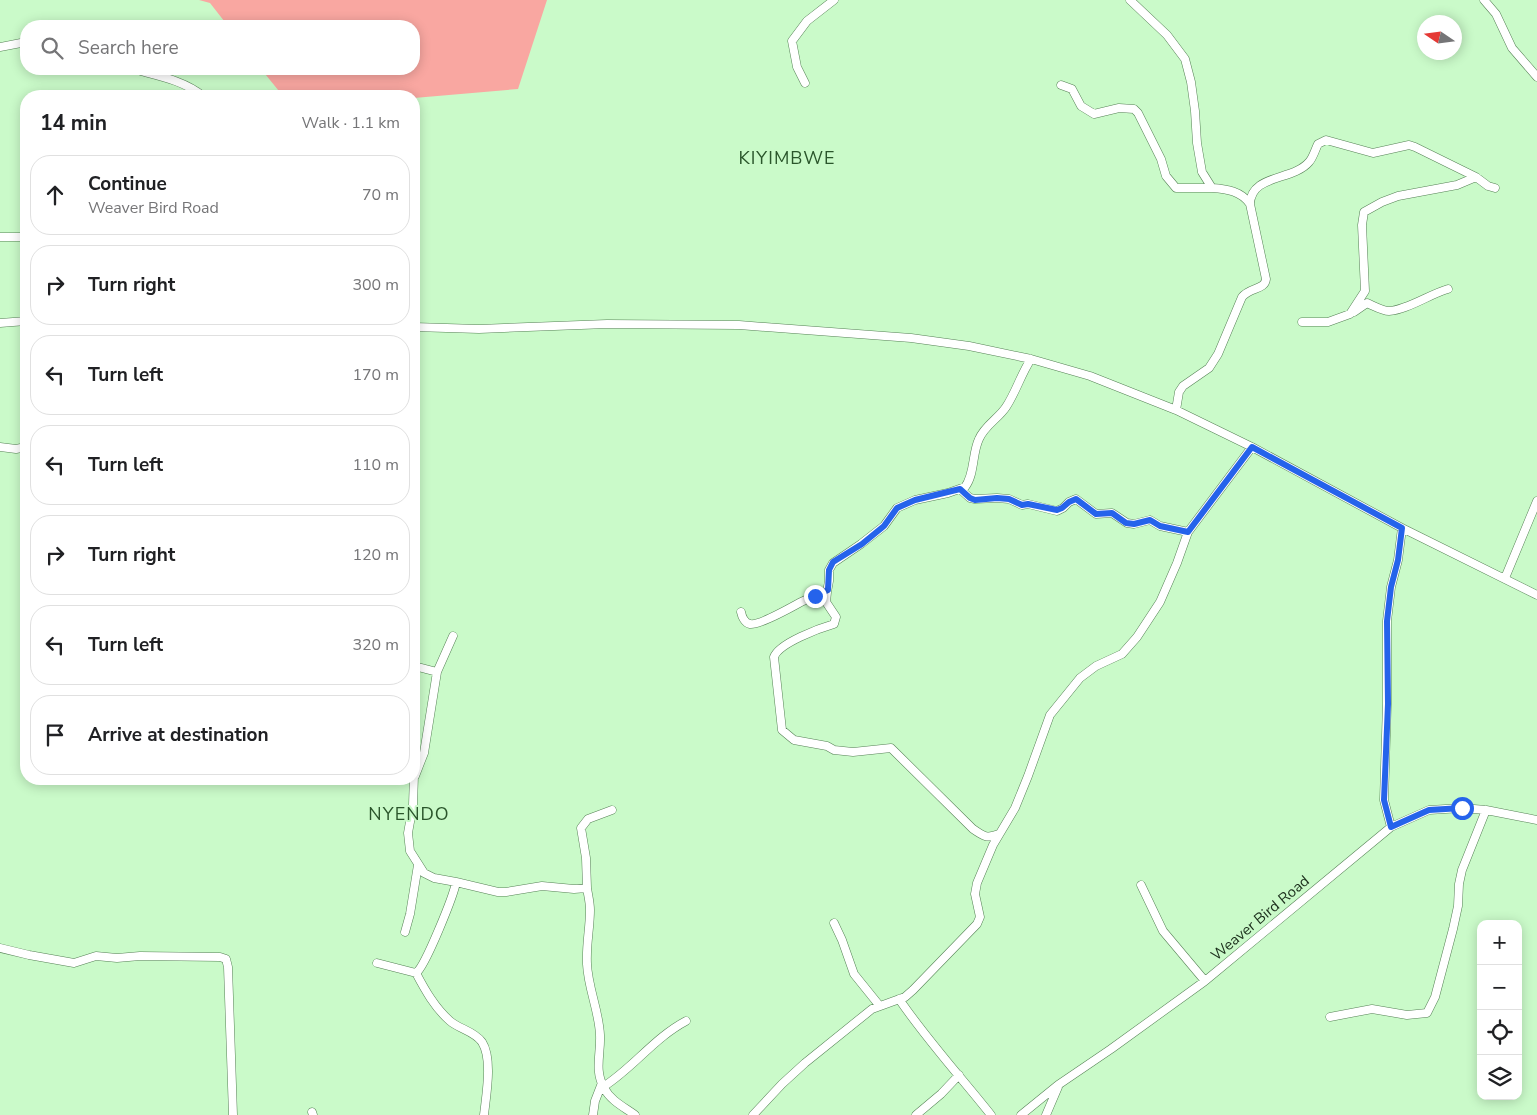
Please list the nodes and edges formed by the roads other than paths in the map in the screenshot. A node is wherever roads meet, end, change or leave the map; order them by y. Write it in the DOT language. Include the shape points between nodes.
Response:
graph roads {
  1 [pos="834,0"];
  2 [pos="1130,0"];
  3 [pos="1484,0"];
  4 [pos="20,43"];
  5 [pos="0,47"];
  6 [pos="154,75"];
  7 [pos="1537,77"];
  8 [pos="805,83"];
  9 [pos="1061,85"];
  10 [pos="196,90"];
  11 [pos="1476,177"];
  12 [pos="1212,188"];
  13 [pos="1495,188"];
  14 [pos="1250,204"];
  15 [pos="0,237"];
  16 [pos="20,237"];
  17 [pos="1448,289"];
  18 [pos="1350,314"];
  19 [pos="20,321"];
  20 [pos="1302,322"];
  21 [pos="0,323"];
  22 [pos="420,327"];
  23 [pos="1031,359"];
  24 [pos="1176,410"];
  25 [pos="0,446"];
  26 [pos="1252,447"];
  27 [pos="20,448"];
  28 [pos="960,489"];
  29 [pos="1537,501"];
  30 [pos="1402,528"];
  31 [pos="1188,532"];
  32 [pos="1505,578"];
  33 [pos="827,592"];
  34 [pos="1537,595"];
  35 [pos="741,612"];
  36 [pos="453,636"];
  37 [pos="420,668"];
  38 [pos="437,672"];
  39 [pos="420,762"];
  40 [pos="413,785"];
  41 [pos="612,810"];
  42 [pos="1486,810"];
  43 [pos="1537,820"];
  44 [pos="1391,827"];
  45 [pos="999,834"];
  46 [pos="418,865"];
  47 [pos="456,882"];
  48 [pos="1141,886"];
  49 [pos="587,888"];
  50 [pos="834,923"];
  51 [pos="405,932"];
  52 [pos="0,948"];
  53 [pos="377,963"];
  54 [pos="416,973"];
  55 [pos="1205,980"];
  56 [pos="899,999"];
  57 [pos="879,1005"];
  58 [pos="1330,1016"];
  59 [pos="686,1021"];
  60 [pos="959,1075"];
  61 [pos="603,1085"];
  62 [pos="1058,1085"];
  63 [pos="232,1115"];
  64 [pos="484,1115"];
  65 [pos="593,1115"];
  66 [pos="635,1115"];
  67 [pos="753,1115"];
  68 [pos="916,1115"];
  69 [pos="991,1115"];
  70 [pos="1021,1115"];
  71 [pos="1046,1115"];
  1 -- 8 [label="street" via="808,21 792,41 797,67"];
  2 -- 12 [label="street" via="1167,35 1185,59 1191,82 1202,172"];
  3 -- 7 [label="street" via="1496,14 1512,48"];
  4 -- 5 [label="street"];
  6 -- 10 [label="street"];
  9 -- 12 [label="street" via="1072,89 1081,106 1094,114 1119,108 1134,109 1161,159 1166,176 1176,188"];
  11 -- 13 [label="street"];
  11 -- 14 [label="street" via="1415,147 1403,146 1373,153 1326,140 1318,144 1304,166 1257,186"];
  11 -- 18 [label="street" via="1457,186 1398,196 1364,212 1365,291"];
  12 -- 14 [label="street" via="1227,189 1245,196"];
  14 -- 24 [label="street" via="1266,283 1242,297 1218,354 1209,368 1183,386"];
  15 -- 16 [label="street"];
  17 -- 18 [label="street" via="1406,307 1388,311 1367,303"];
  18 -- 20 [label="street" via="1328,322"];
  19 -- 21 [label="street"];
  22 -- 23 [label="street" via="739,325 912,338"];
  23 -- 24 [label="street" via="1090,376"];
  23 -- 28 [label="street" via="1014,395 982,431 975,447 968,484"];
  24 -- 26 [label="street"];
  25 -- 27 [label="street"];
  26 -- 30 [label="street"];
  26 -- 31 [label="street"];
  28 -- 31 [label="street" via="975,500 1009,499 1022,505 1057,510 1076,499 1096,514 1112,513 1126,523 1150,520 1160,526"];
  28 -- 33 [label="street" via="897,508 884,526 833,562"];
  29 -- 32 [label="street"];
  30 -- 32 [label="street"];
  30 -- 44 [label="street" via="1387,621 1384,800"];
  31 -- 45 [label="street" via="1160,602 1137,638 1122,654 1080,678 1050,715 1028,776"];
  32 -- 34 [label="street"];
  33 -- 35 [label="street" via="757,624 748,623"];
  33 -- 45 [label="street" via="826,602 836,617 834,624 782,647 774,657 782,730 794,740 834,750 853,752 891,748 973,829 984,837"];
  36 -- 38 [label="street"];
  37 -- 38 [label="street"];
  38 -- 39 [label="street"];
  40 -- 46 [label="street" via="408,842"];
  41 -- 49 [label="street" via="588,819 581,828"];
  42 -- 43 [label="street, Weaver Bird Road"];
  42 -- 44 [label="street, Weaver Bird Road" via="1429,810"];
  42 -- 58 [label="street" via="1462,870 1453,929 1436,998 1428,1013 1407,1015 1372,1009"];
  44 -- 55 [label="street, Weaver Bird Road"];
  45 -- 56 [label="street" via="977,884 980,917 977,924 914,990"];
  46 -- 47 [label="street" via="427,875"];
  46 -- 51 [label="street"];
  47 -- 49 [label="street" via="498,892 542,886"];
  47 -- 54 [label="street" via="424,964"];
  48 -- 55 [label="street" via="1163,931"];
  49 -- 61 [label="street" via="590,909 587,965 600,1034 598,1066"];
  50 -- 57 [label="street" via="854,974"];
  52 -- 63 [label="street" via="74,963 96,956 226,959"];
  53 -- 54 [label="street"];
  54 -- 64 [label="street" via="438,1009 483,1044 488,1080"];
  55 -- 62 [label="street, Weaver Bird Road"];
  56 -- 57 [label="street"];
  56 -- 60 [label="street"];
  57 -- 67 [label="street" via="805,1063"];
  59 -- 61 [label="street" via="667,1033 614,1080"];
  60 -- 68 [label="street"];
  60 -- 69 [label="street"];
  61 -- 65 [label="street" via="595,1101"];
  61 -- 66 [label="street" via="610,1096"];
  62 -- 70 [label="street, Weaver Bird Road"];
  62 -- 71 [label="street"];
}
